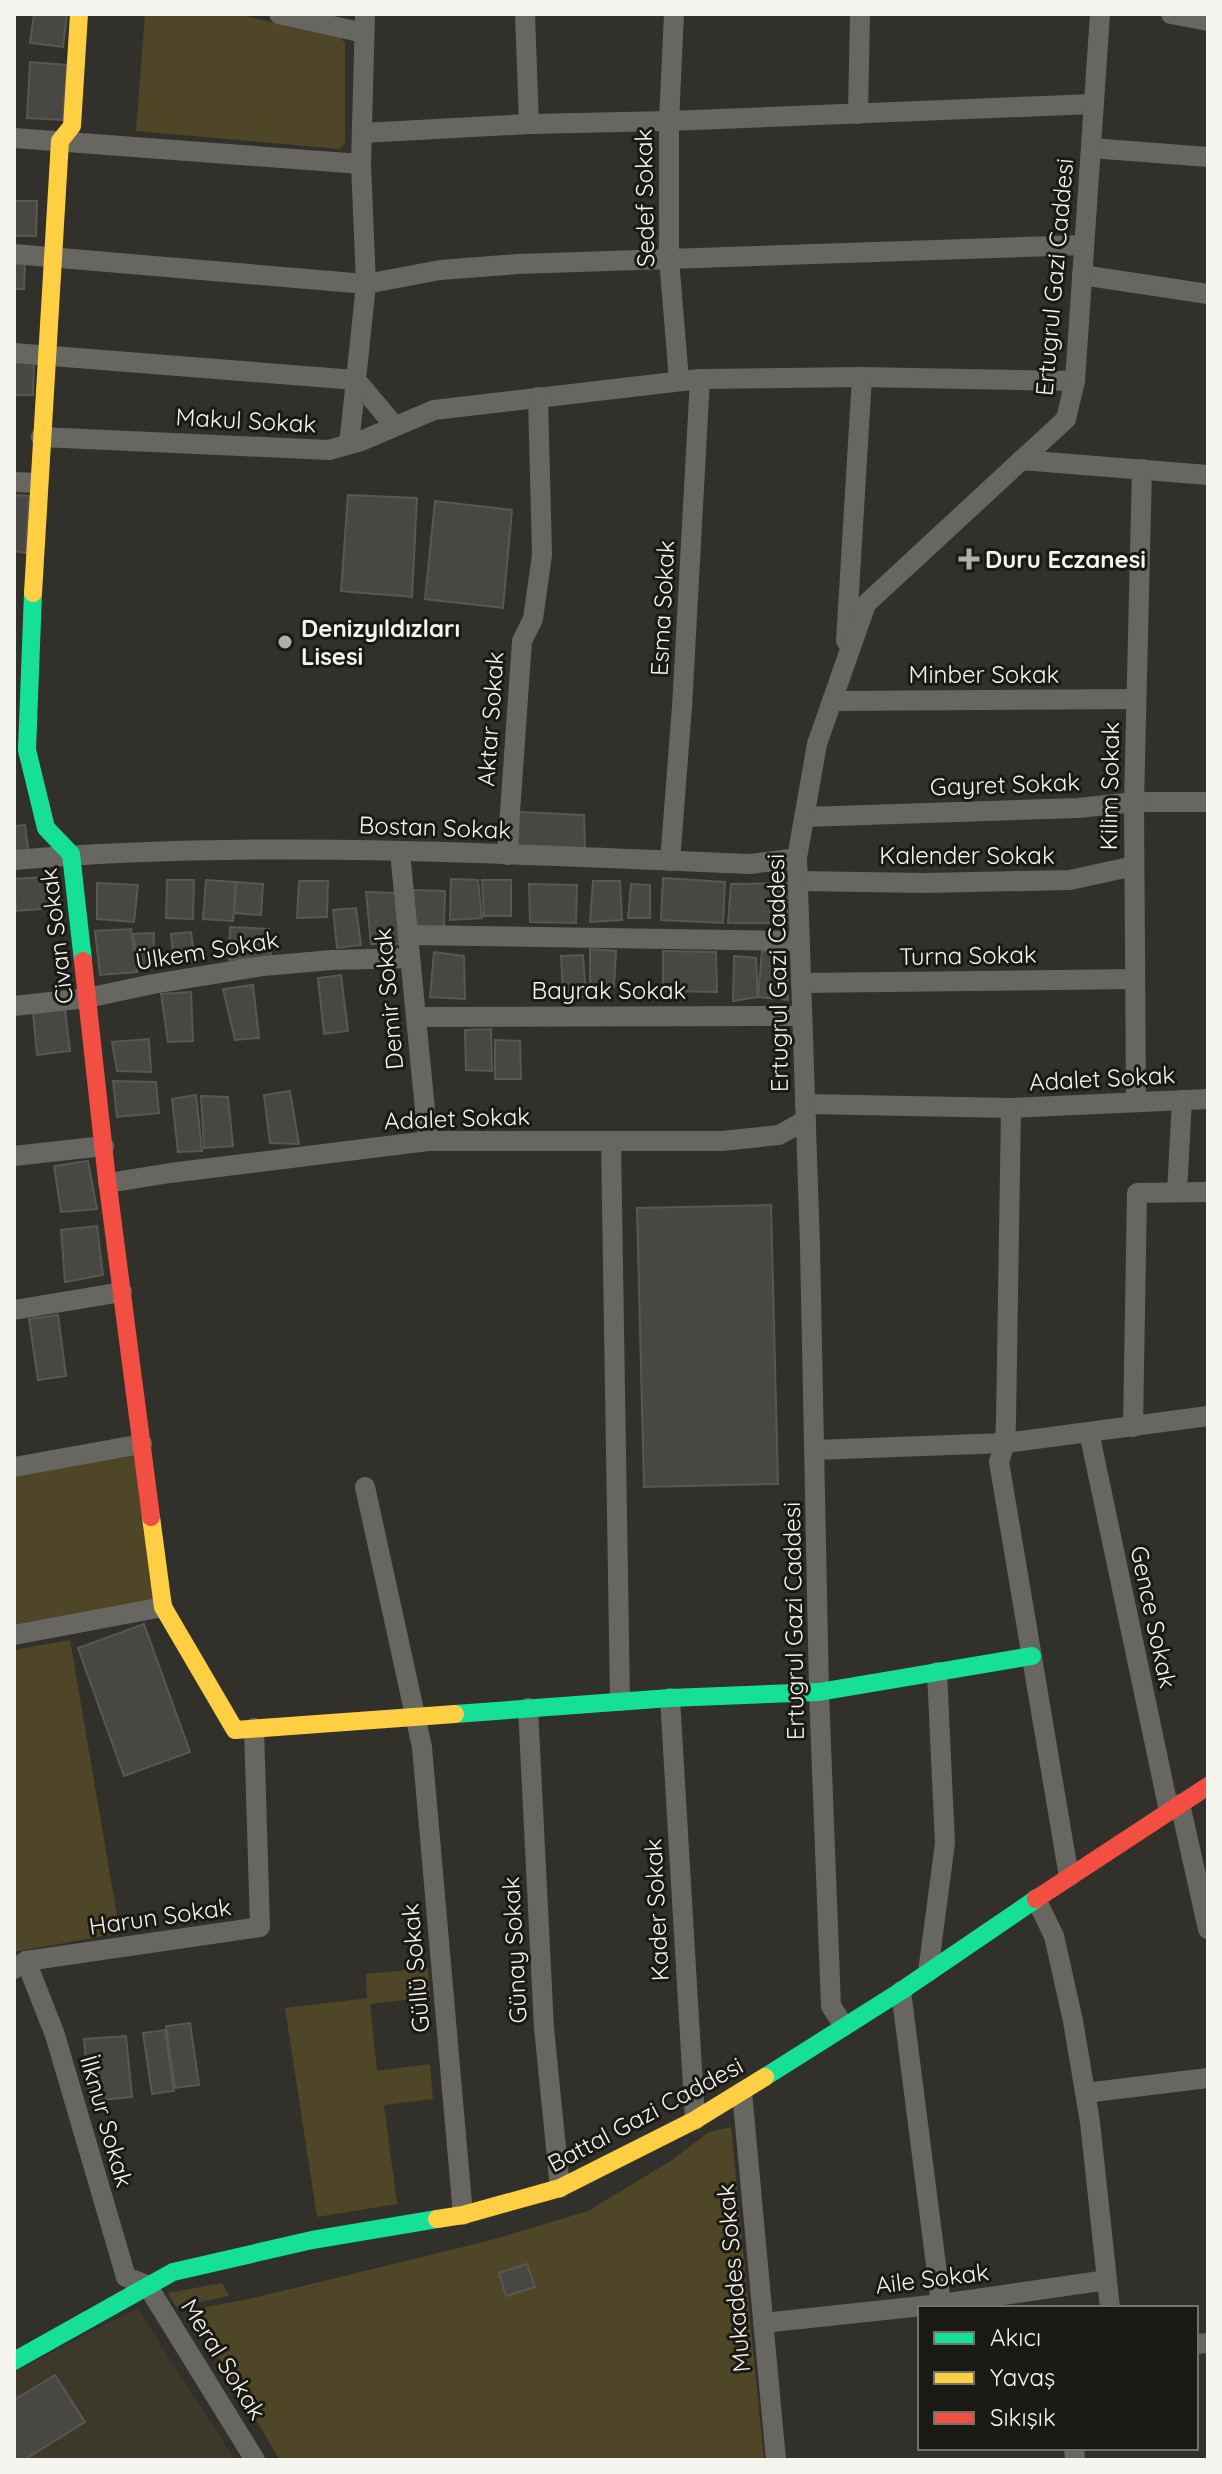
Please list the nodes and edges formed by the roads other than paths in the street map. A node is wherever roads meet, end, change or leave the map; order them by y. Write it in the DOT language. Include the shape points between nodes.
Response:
graph roads {
  1 [pos="79,14"];
  2 [pos="279,14"];
  3 [pos="525,14"];
  4 [pos="674,14"];
  5 [pos="860,14"];
  6 [pos="1100,14"];
  7 [pos="1171,14"];
  8 [pos="1208,21"];
  9 [pos="364,23"];
  10 [pos="1094,104"];
  11 [pos="858,114"];
  12 [pos="669,121"];
  13 [pos="529,124"];
  14 [pos="362,133"];
  15 [pos="14,138"];
  16 [pos="60,141"];
  17 [pos="1091,148"];
  18 [pos="1208,157"];
  19 [pos="361,164"];
  20 [pos="1084,245"];
  21 [pos="14,254"];
  22 [pos="53,257"];
  23 [pos="669,259"];
  24 [pos="1082,275"];
  25 [pos="366,284"];
  26 [pos="1208,294"];
  27 [pos="14,353"];
  28 [pos="46,354"];
  29 [pos="862,377"];
  30 [pos="700,379"];
  31 [pos="356,380"];
  32 [pos="679,380"];
  33 [pos="1075,381"];
  34 [pos="538,397"];
  35 [pos="394,425"];
  36 [pos="41,437"];
  37 [pos="349,444"];
  38 [pos="1021,460"];
  39 [pos="1142,469"];
  40 [pos="1208,475"];
  41 [pos="14,482"];
  42 [pos="38,483"];
  43 [pos="23,630"];
  44 [pos="844,667"];
  45 [pos="1136,699"];
  46 [pos="832,701"];
  47 [pos="20,750"];
  48 [pos="1134,802"];
  49 [pos="1208,802"];
  50 [pos="804,817"];
  51 [pos="400,852"];
  52 [pos="71,854"];
  53 [pos="507,855"];
  54 [pos="797,858"];
  55 [pos="14,860"];
  56 [pos="670,861"];
  57 [pos="1134,866"];
  58 [pos="798,881"];
  59 [pos="408,935"];
  60 [pos="800,941"];
  61 [pos="410,958"];
  62 [pos="1135,979"];
  63 [pos="801,983"];
  64 [pos="87,998"];
  65 [pos="14,1006"];
  66 [pos="802,1016"];
  67 [pos="416,1017"];
  68 [pos="1208,1099"];
  69 [pos="1182,1100"];
  70 [pos="1136,1102"];
  71 [pos="1011,1108"];
  72 [pos="806,1112"];
  73 [pos="428,1141"];
  74 [pos="611,1141"];
  75 [pos="104,1146"];
  76 [pos="14,1156"];
  77 [pos="108,1183"];
  78 [pos="1177,1192"];
  79 [pos="1208,1192"];
  80 [pos="122,1292"];
  81 [pos="14,1310"];
  82 [pos="1208,1416"];
  83 [pos="1133,1427"];
  84 [pos="1089,1432"];
  85 [pos="1005,1443"];
  86 [pos="142,1444"];
  87 [pos="815,1450"];
  88 [pos="14,1467"];
  89 [pos="365,1487"];
  90 [pos="163,1607"];
  91 [pos="14,1635"];
  92 [pos="1032,1656"];
  93 [pos="937,1672"];
  94 [pos="819,1692"];
  95 [pos="670,1698"];
  96 [pos="620,1701"];
  97 [pos="528,1708"];
  98 [pos="417,1716"];
  99 [pos="254,1728"];
  100 [pos="1208,1786"];
  101 [pos="1174,1808"];
  102 [pos="1069,1877"];
  103 [pos="1036,1899"];
  104 [pos="1208,1929"];
  105 [pos="20,1965"];
  106 [pos="928,1972"];
  107 [pos="901,1991"];
  108 [pos="844,2026"];
  109 [pos="1208,2078"];
  110 [pos="742,2092"];
  111 [pos="1085,2093"];
  112 [pos="695,2120"];
  113 [pos="560,2188"];
  114 [pos="463,2215"];
  115 [pos="1107,2280"];
  116 [pos="147,2285"];
  117 [pos="941,2304"];
  118 [pos="918,2306"];
  119 [pos="922,2306"];
  120 [pos="1110,2306"];
  121 [pos="763,2323"];
  122 [pos="14,2361"];
  123 [pos="255,2460"];
  124 [pos="776,2460"];
  1 -- 16 [label="street, Civan Sokak" via="72,126"];
  2 -- 9 [label="street"];
  3 -- 13 [label="street"];
  4 -- 12 [label="street, Sedef Sokak"];
  5 -- 11 [label="street"];
  6 -- 10 [label="street, Ertugrul Gazi Caddesi"];
  7 -- 8 [label="street"];
  9 -- 14 [label="street"];
  10 -- 11 [label="street"];
  10 -- 17 [label="street, Ertugrul Gazi Caddesi"];
  11 -- 12 [label="street"];
  12 -- 13 [label="street"];
  12 -- 23 [label="street, Sedef Sokak"];
  13 -- 14 [label="street"];
  14 -- 19 [label="street"];
  15 -- 16 [label="street"];
  16 -- 19 [label="street"];
  16 -- 22 [label="street, Civan Sokak"];
  17 -- 18 [label="street"];
  17 -- 20 [label="street, Ertugrul Gazi Caddesi"];
  19 -- 25 [label="street"];
  20 -- 23 [label="street"];
  20 -- 24 [label="street, Ertugrul Gazi Caddesi"];
  21 -- 22 [label="street"];
  22 -- 25 [label="street"];
  22 -- 28 [label="street, Civan Sokak"];
  23 -- 25 [label="street" via="471,267"];
  23 -- 32 [label="street, Sedef Sokak"];
  24 -- 26 [label="street"];
  24 -- 33 [label="street, Ertugrul Gazi Caddesi"];
  25 -- 31 [label="street"];
  27 -- 28 [label="street"];
  28 -- 31 [label="street"];
  28 -- 36 [label="street, Civan Sokak"];
  29 -- 30 [label="street"];
  29 -- 33 [label="street"];
  29 -- 44 [label="street"];
  30 -- 32 [label="street"];
  30 -- 56 [label="street, Esma Sokak"];
  31 -- 35 [label="street"];
  31 -- 37 [label="street"];
  32 -- 34 [label="street, Makul Sokak"];
  33 -- 38 [label="street, Ertugrul Gazi Caddesi" via="1066,419"];
  34 -- 35 [label="street, Makul Sokak" via="434,410"];
  34 -- 53 [label="street, Aktar Sokak" via="542,555 533,619 522,641"];
  35 -- 37 [label="street, Makul Sokak"];
  36 -- 37 [label="street, Makul Sokak" via="329,450"];
  36 -- 42 [label="street, Civan Sokak"];
  38 -- 39 [label="street"];
  38 -- 44 [label="street, Ertugrul Gazi Caddesi" via="866,604"];
  39 -- 40 [label="street"];
  39 -- 45 [label="street, Kilim Sokak"];
  41 -- 42 [label="street"];
  42 -- 43 [label="street, Civan Sokak"];
  43 -- 47 [label="street, Civan Sokak"];
  44 -- 46 [label="street, Ertugrul Gazi Caddesi"];
  45 -- 46 [label="street, Minber Sokak"];
  45 -- 48 [label="street, Kilim Sokak"];
  46 -- 50 [label="street, Ertugrul Gazi Caddesi" via="817,744"];
  47 -- 52 [label="street, Civan Sokak" via="46,828"];
  48 -- 49 [label="street, Gayret Sokak"];
  48 -- 50 [label="street, Gayret Sokak"];
  48 -- 57 [label="street, Kilim Sokak"];
  50 -- 54 [label="street, Ertugrul Gazi Caddesi"];
  51 -- 52 [label="street, Bostan Sokak"];
  51 -- 53 [label="street, Bostan Sokak"];
  51 -- 59 [label="street, Demir Sokak"];
  52 -- 55 [label="street"];
  52 -- 64 [label="street, Civan Sokak"];
  53 -- 56 [label="street, Bostan Sokak"];
  54 -- 56 [label="street, Bostan Sokak" via="750,864"];
  54 -- 58 [label="street, Ertugrul Gazi Caddesi"];
  57 -- 58 [label="street, Kalender Sokak" via="1070,880"];
  57 -- 62 [label="street, Kilim Sokak"];
  58 -- 60 [label="street, Ertugrul Gazi Caddesi"];
  59 -- 60 [label="street"];
  59 -- 61 [label="street, Demir Sokak"];
  60 -- 63 [label="street, Ertugrul Gazi Caddesi"];
  61 -- 64 [label="street, Ülkem Sokak" via="263,966"];
  61 -- 67 [label="street, Demir Sokak"];
  62 -- 63 [label="street, Turna Sokak"];
  62 -- 70 [label="street, Kilim Sokak"];
  63 -- 66 [label="street, Ertugrul Gazi Caddesi"];
  64 -- 65 [label="street, Ülkem Sokak"];
  64 -- 75 [label="street, Civan Sokak"];
  66 -- 67 [label="street, Bayrak Sokak"];
  66 -- 72 [label="street, Ertugrul Gazi Caddesi"];
  67 -- 73 [label="street, Demir Sokak"];
  68 -- 69 [label="street, Adalet Sokak"];
  69 -- 70 [label="street, Adalet Sokak"];
  69 -- 78 [label="street"];
  70 -- 71 [label="street, Adalet Sokak"];
  71 -- 72 [label="street, Adalet Sokak"];
  71 -- 85 [label="street"];
  72 -- 74 [label="street, Adalet Sokak" via="779,1135"];
  72 -- 87 [label="street, Ertugrul Gazi Caddesi"];
  73 -- 74 [label="street, Adalet Sokak"];
  73 -- 77 [label="street, Adalet Sokak"];
  74 -- 96 [label="street"];
  75 -- 76 [label="street"];
  75 -- 77 [label="street, Civan Sokak"];
  77 -- 80 [label="street, Civan Sokak"];
  78 -- 79 [label="street"];
  78 -- 83 [label="street" via="1137,1193"];
  80 -- 81 [label="street"];
  80 -- 86 [label="street, Civan Sokak"];
  82 -- 83 [label="street"];
  83 -- 84 [label="street"];
  84 -- 85 [label="street"];
  84 -- 101 [label="street, Gence Sokak"];
  85 -- 87 [label="street"];
  85 -- 92 [label="street" via="999,1462"];
  86 -- 88 [label="street"];
  86 -- 90 [label="street, Civan Sokak"];
  87 -- 94 [label="street, Ertugrul Gazi Caddesi"];
  89 -- 98 [label="street, Güllü Sokak"];
  90 -- 91 [label="street"];
  90 -- 99 [label="street, Civan Sokak" via="235,1730"];
  92 -- 93 [label="street"];
  92 -- 102 [label="street"];
  93 -- 94 [label="street"];
  93 -- 106 [label="street" via="945,1843"];
  94 -- 95 [label="street"];
  94 -- 108 [label="street, Ertugrul Gazi Caddesi" via="831,2006"];
  95 -- 96 [label="street"];
  95 -- 112 [label="street, Kader Sokak"];
  96 -- 97 [label="street"];
  97 -- 98 [label="street"];
  97 -- 113 [label="street, Günay Sokak" via="544,2028"];
  98 -- 99 [label="street"];
  98 -- 114 [label="street, Güllü Sokak"];
  99 -- 105 [label="street, Harun Sokak" via="260,1927"];
  100 -- 101 [label="street, Battal Gazi Caddesi"];
  101 -- 102 [label="street, Battal Gazi Caddesi"];
  101 -- 104 [label="street, Gence Sokak"];
  102 -- 103 [label="street, Battal Gazi Caddesi"];
  103 -- 106 [label="street, Battal Gazi Caddesi"];
  103 -- 111 [label="street" via="1054,1936"];
  105 -- 116 [label="street, İlknur Sokak" via="55,2035 126,2277"];
  106 -- 107 [label="street, Battal Gazi Caddesi"];
  107 -- 108 [label="street, Battal Gazi Caddesi"];
  107 -- 117 [label="street"];
  108 -- 110 [label="street, Battal Gazi Caddesi"];
  109 -- 111 [label="street"];
  110 -- 112 [label="street, Battal Gazi Caddesi"];
  110 -- 121 [label="street, Mukaddes Sokak"];
  111 -- 115 [label="street"];
  112 -- 113 [label="street, Battal Gazi Caddesi"];
  113 -- 114 [label="street, Battal Gazi Caddesi"];
  114 -- 116 [label="street, Battal Gazi Caddesi" via="312,2240 173,2272"];
  115 -- 117 [label="street, Aile Sokak"];
  115 -- 120 [label="street"];
  116 -- 122 [label="street, Battal Gazi Caddesi"];
  116 -- 123 [label="street, Meral Sokak"];
  117 -- 119 [label="street, Aile Sokak"];
  118 -- 121 [label="street, Aile Sokak"];
  121 -- 124 [label="street, Mukaddes Sokak"];
}
